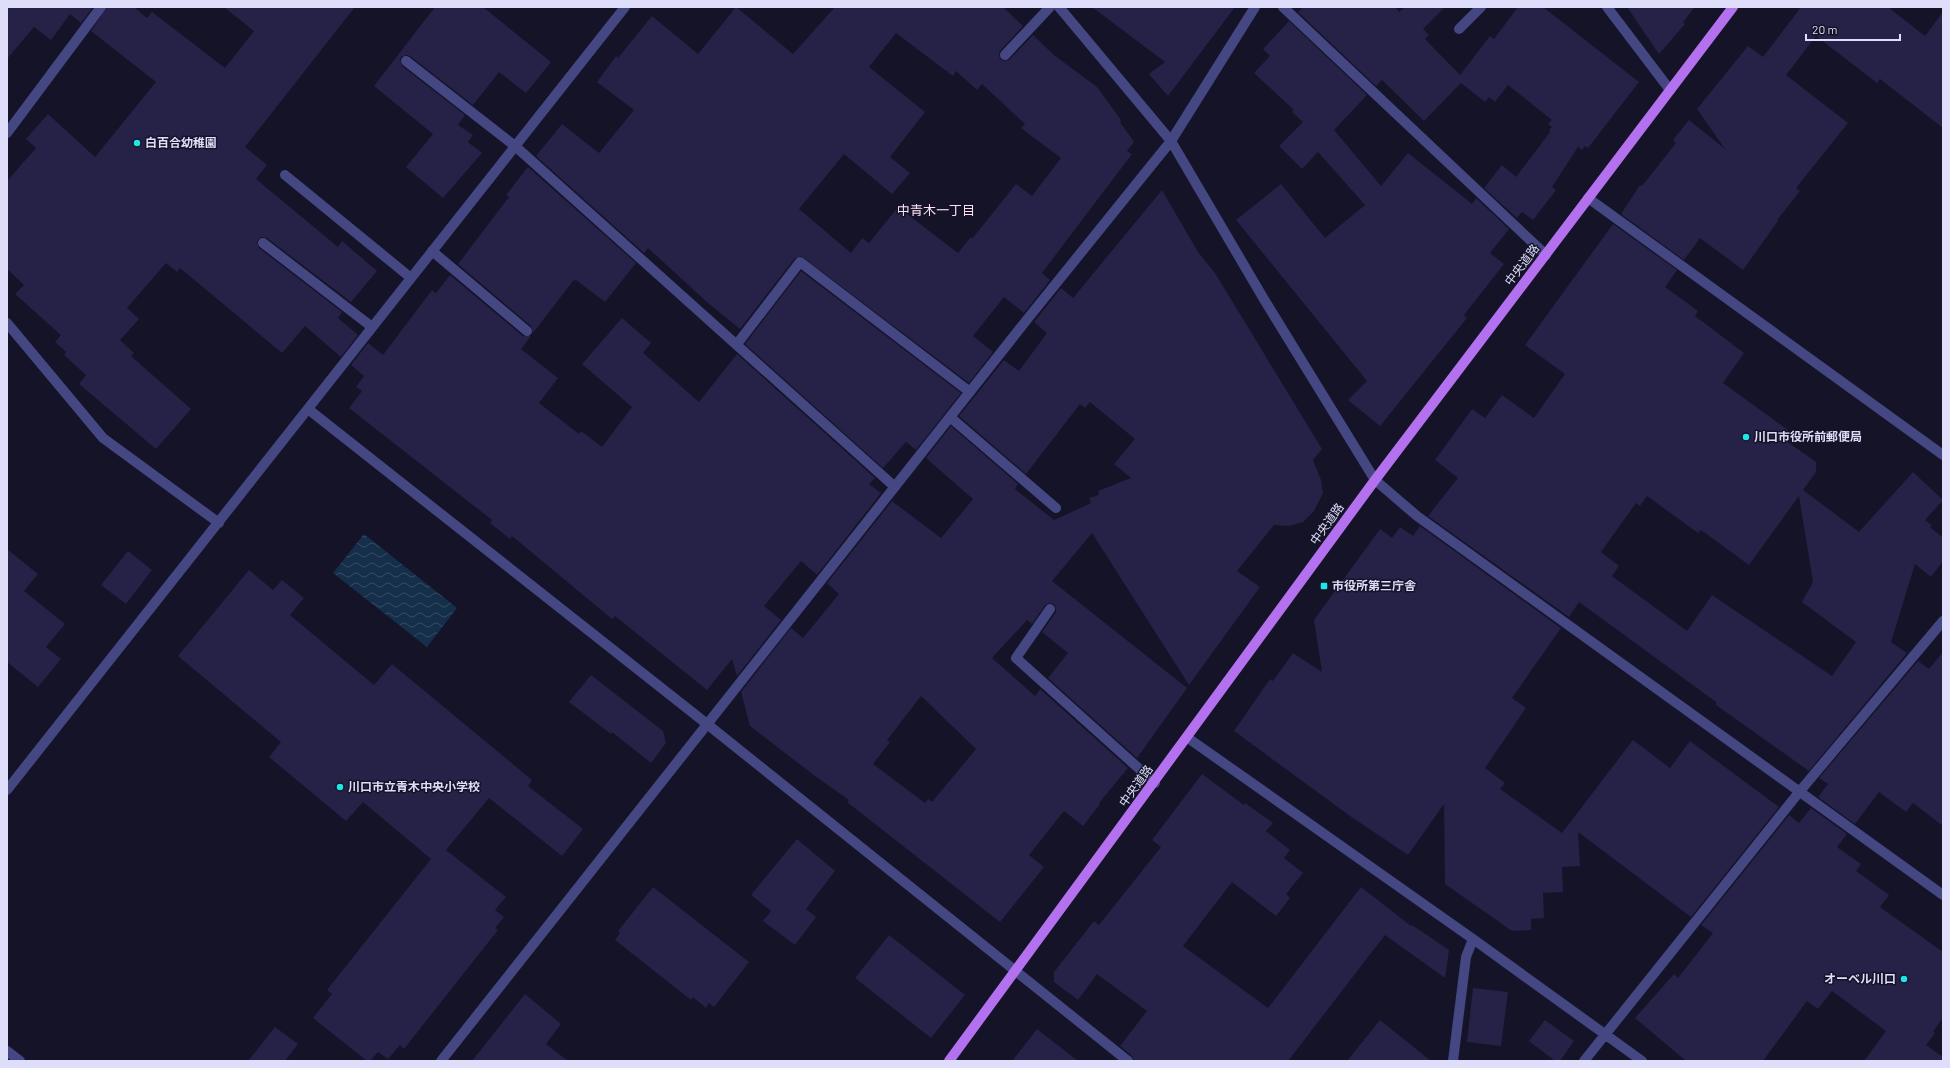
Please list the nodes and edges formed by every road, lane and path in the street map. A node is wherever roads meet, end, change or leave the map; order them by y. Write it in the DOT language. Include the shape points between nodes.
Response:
graph roads {
  1 [pos="101,7"];
  2 [pos="624,7"];
  3 [pos="1050,7"];
  4 [pos="1059,7"];
  5 [pos="1255,7"];
  6 [pos="1283,7"];
  7 [pos="1481,7"];
  8 [pos="1607,7"];
  9 [pos="1733,7"];
  10 [pos="1459,29"];
  11 [pos="1005,55"];
  12 [pos="406,61"];
  13 [pos="1670,90"];
  14 [pos="7,133"];
  15 [pos="1171,142"];
  16 [pos="515,146"];
  17 [pos="284,175"];
  18 [pos="1588,198"];
  19 [pos="263,243"];
  20 [pos="432,251"];
  21 [pos="1546,255"];
  22 [pos="412,278"];
  23 [pos="7,323"];
  24 [pos="372,327"];
  25 [pos="527,331"];
  26 [pos="737,344"];
  27 [pos="970,392"];
  28 [pos="308,409"];
  29 [pos="950,417"];
  30 [pos="1943,455"];
  31 [pos="1375,480"];
  32 [pos="894,487"];
  33 [pos="1056,508"];
  34 [pos="219,523"];
  35 [pos="1050,609"];
  36 [pos="1943,621"];
  37 [pos="707,724"];
  38 [pos="1188,738"];
  39 [pos="1155,783"];
  40 [pos="7,790"];
  41 [pos="1800,791"];
  42 [pos="1943,895"];
  43 [pos="1473,938"];
  44 [pos="1016,970"];
  45 [pos="1605,1034"];
  46 [pos="7,1051"];
  47 [pos="20,1061"];
  48 [pos="441,1061"];
  49 [pos="949,1061"];
  50 [pos="1128,1061"];
  51 [pos="1452,1061"];
  52 [pos="1584,1061"];
  53 [pos="1642,1061"];
  1 -- 14 [label="street"];
  2 -- 16 [label="street"];
  3 -- 11 [label="street"];
  4 -- 15 [label="street"];
  5 -- 15 [label="street"];
  6 -- 21 [label="street"];
  7 -- 10 [label="street"];
  8 -- 13 [label="street"];
  9 -- 13 [label="main road, 中央道路"];
  12 -- 16 [label="street"];
  13 -- 18 [label="main road, 中央道路"];
  15 -- 27 [label="street"];
  15 -- 31 [label="street"];
  16 -- 20 [label="street"];
  16 -- 26 [label="street"];
  17 -- 22 [label="street"];
  18 -- 21 [label="main road, 中央道路"];
  18 -- 30 [label="street"];
  19 -- 24 [label="street"];
  20 -- 22 [label="street"];
  20 -- 25 [label="street"];
  21 -- 31 [label="main road, 中央道路"];
  22 -- 24 [label="street"];
  23 -- 34 [label="street" via="103,438"];
  24 -- 28 [label="street"];
  26 -- 27 [label="street" via="800,262"];
  26 -- 32 [label="street"];
  27 -- 29 [label="street"];
  28 -- 34 [label="street"];
  28 -- 37 [label="street"];
  29 -- 32 [label="street"];
  29 -- 33 [label="street"];
  31 -- 38 [label="main road, 中央道路"];
  31 -- 41 [label="street" via="1417,516"];
  32 -- 37 [label="street"];
  34 -- 40 [label="street"];
  35 -- 39 [label="street" via="1016,658"];
  36 -- 41 [label="street"];
  37 -- 44 [label="street"];
  37 -- 48 [label="street"];
  38 -- 39 [label="main road, 中央道路"];
  38 -- 43 [label="street"];
  39 -- 44 [label="main road, 中央道路"];
  41 -- 42 [label="street"];
  41 -- 45 [label="street"];
  43 -- 45 [label="street"];
  43 -- 51 [label="street" via="1466,957"];
  44 -- 49 [label="main road, 中央道路"];
  44 -- 50 [label="street"];
  45 -- 52 [label="street"];
  45 -- 53 [label="street"];
  46 -- 47 [label="street"];
}
